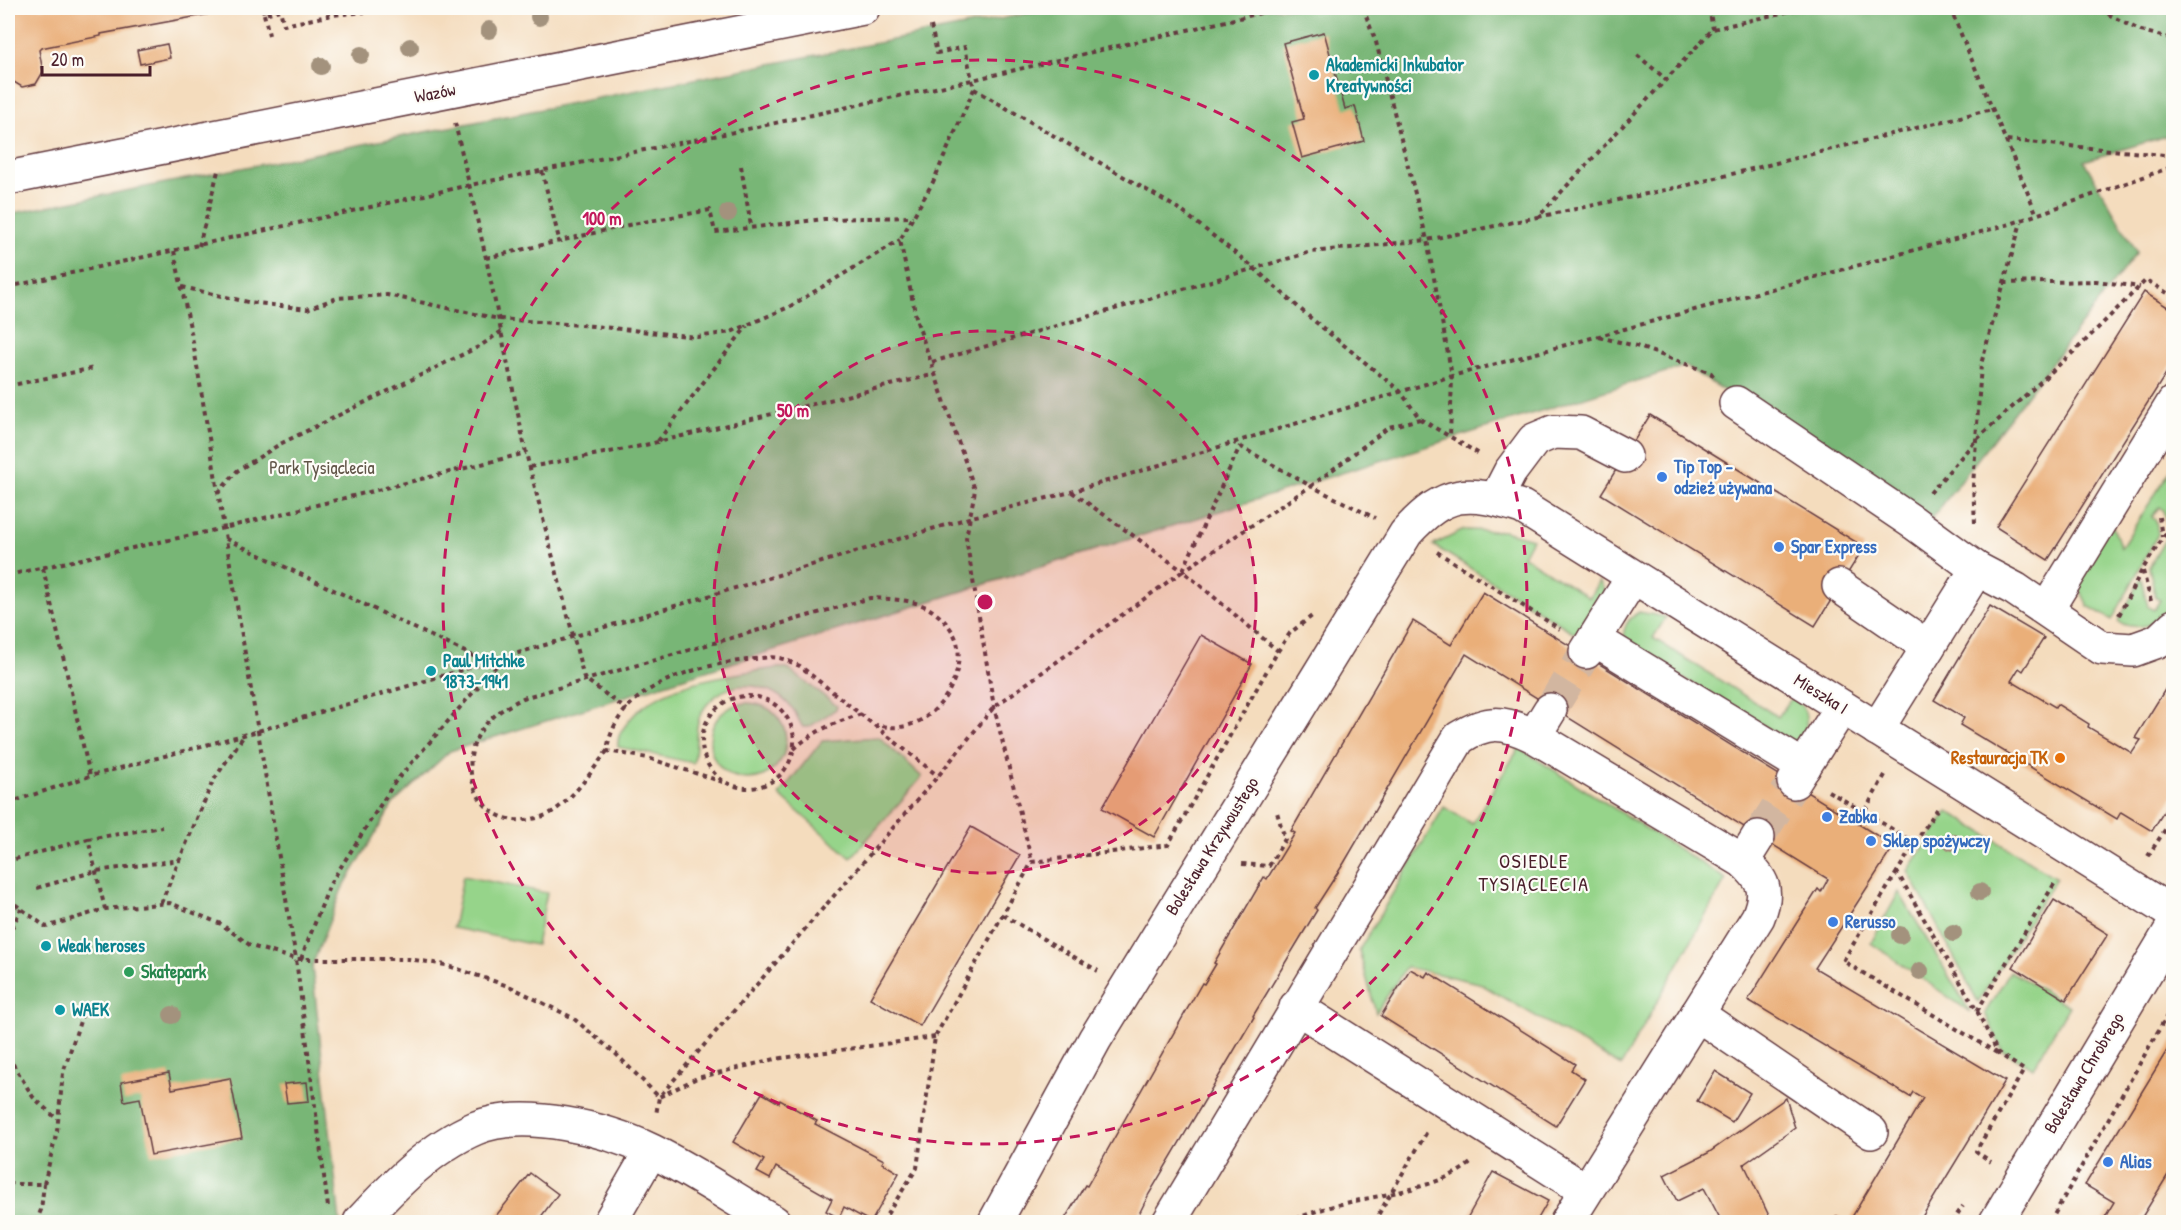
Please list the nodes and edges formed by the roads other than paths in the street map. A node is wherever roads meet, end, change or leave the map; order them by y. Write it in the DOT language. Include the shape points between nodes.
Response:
graph roads {
  1 [pos="862,8"];
  2 [pos="774,17"];
  3 [pos="8,178"];
  4 [pos="2174,402"];
  5 [pos="1736,403"];
  6 [pos="1625,456"];
  7 [pos="1459,496"];
  8 [pos="1496,499"];
  9 [pos="1977,570"];
  10 [pos="1634,577"];
  11 [pos="1839,586"];
  12 [pos="2047,609"];
  13 [pos="2174,626"];
  14 [pos="1928,647"];
  15 [pos="1842,707"];
  16 [pos="1877,729"];
  17 [pos="2174,914"];
  18 [pos="2174,925"];
  19 [pos="1296,1007"];
  20 [pos="1697,1014"];
  21 [pos="1872,1132"];
  22 [pos="651,1151"];
  23 [pos="1585,1190"];
  24 [pos="360,1222"];
  25 [pos="610,1222"];
  26 [pos="774,1222"];
  27 [pos="995,1222"];
  28 [pos="1169,1222"];
  29 [pos="1567,1222"];
  30 [pos="1996,1222"];
  1 -- 2 [label="street, Wazów"];
  2 -- 3 [label="street, Wazów"];
  4 -- 12 [label="street"];
  5 -- 9 [label="street"];
  6 -- 8 [label="street" via="1581,434 1553,432 1534,440"];
  7 -- 8 [label="street, Mieszka I"];
  7 -- 27 [label="street, Bolesława Krzywoustego" via="1431,507 1406,533 1125,988"];
  8 -- 10 [label="street, Mieszka I" via="1522,507"];
  9 -- 12 [label="street"];
  9 -- 14 [label="street"];
  10 -- 15 [label="street, Mieszka I"];
  10 -- 15 [label="street" via="1590,645 1799,775"];
  11 -- 14 [label="street"];
  12 -- 13 [label="street" via="2102,648 2133,650 2158,641"];
  14 -- 16 [label="street"];
  15 -- 16 [label="street, Mieszka I"];
  16 -- 17 [label="street, Mieszka I"];
  18 -- 30 [label="street, Bolesława Chrobrego"];
  19 -- 20 [label="street" via="1459,738 1476,727 1496,724 1517,728 1542,723 1751,849 1764,885 1765,901"];
  19 -- 23 [label="street"];
  19 -- 28 [label="street"];
  20 -- 21 [label="street"];
  20 -- 23 [label="street"];
  22 -- 24 [label="street" via="576,1125 524,1119 477,1128 438,1149"];
  22 -- 25 [label="street"];
  22 -- 26 [label="street"];
  23 -- 29 [label="street"];
}
